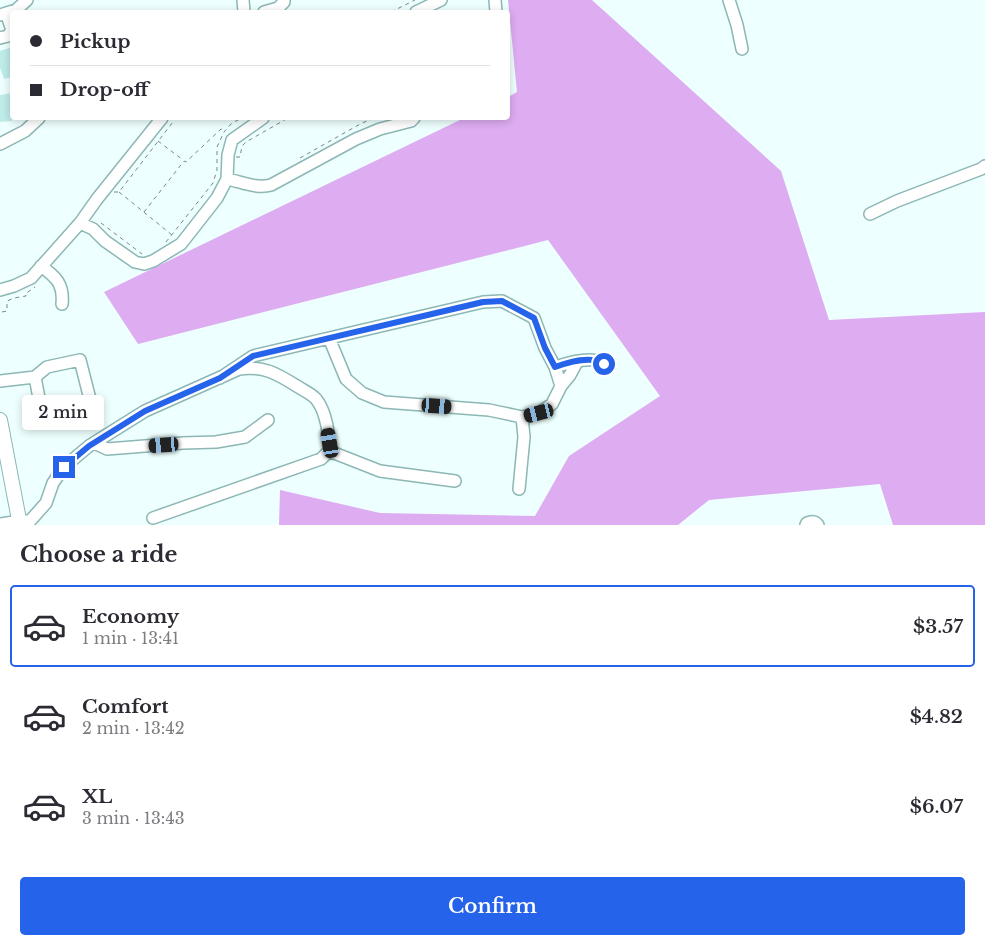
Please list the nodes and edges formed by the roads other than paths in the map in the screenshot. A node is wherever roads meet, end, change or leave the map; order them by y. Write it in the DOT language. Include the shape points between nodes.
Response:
graph roads {
  1 [pos="27,0"];
  2 [pos="441,0"];
  3 [pos="729,0"];
  4 [pos="289,1"];
  5 [pos="16,10"];
  6 [pos="271,10"];
  7 [pos="420,10"];
  8 [pos="3,14"];
  9 [pos="10,27"];
  10 [pos="742,49"];
  11 [pos="37,120"];
  12 [pos="160,120"];
  13 [pos="258,120"];
  14 [pos="411,120"];
  15 [pos="0,144"];
  16 [pos="985,166"];
  17 [pos="227,179"];
  18 [pos="870,214"];
  19 [pos="80,223"];
  20 [pos="41,266"];
  21 [pos="0,290"];
  22 [pos="62,304"];
  23 [pos="329,338"];
  24 [pos="577,362"];
  25 [pos="555,367"];
  26 [pos="606,367"];
  27 [pos="36,377"];
  28 [pos="220,378"];
  29 [pos="0,380"];
  30 [pos="561,386"];
  31 [pos="522,417"];
  32 [pos="0,420"];
  33 [pos="268,420"];
  34 [pos="94,443"];
  35 [pos="329,451"];
  36 [pos="4,458"];
  37 [pos="455,481"];
  38 [pos="519,489"];
  39 [pos="153,518"];
  40 [pos="20,523"];
  41 [pos="0,524"];
  42 [pos="806,525"];
  43 [pos="818,525"];
  1 -- 5 [label="street"];
  2 -- 7 [label="street"];
  3 -- 10 [label="street"];
  4 -- 6 [label="street"];
  8 -- 9 [label="street"];
  11 -- 15 [label="street"];
  12 -- 19 [label="street"];
  13 -- 17 [label="street" via="232,140"];
  14 -- 17 [label="street" via="356,139 271,185 258,187"];
  16 -- 18 [label="street"];
  17 -- 19 [label="street" via="218,198 180,244 144,264 135,262 93,229"];
  19 -- 20 [label="street"];
  20 -- 21 [label="street" via="31,278"];
  20 -- 22 [label="street" via="55,277 61,287"];
  23 -- 25 [label="street" via="483,302 502,301 534,318"];
  23 -- 28 [label="street" via="253,356"];
  23 -- 31 [label="street" via="346,379 362,393 384,402 489,410"];
  24 -- 25 [label="street"];
  24 -- 26 [label="street" via="599,360"];
  24 -- 30 [label="street"];
  25 -- 30 [label="street"];
  27 -- 27 [label="street" via="43,419 92,407 80,360 47,367"];
  27 -- 29 [label="street"];
  28 -- 34 [label="street" via="145,411"];
  28 -- 35 [label="street" via="249,368 275,372 316,398 324,415"];
  30 -- 31 [label="street" via="552,404 539,413"];
  31 -- 38 [label="street" via="524,437"];
  32 -- 36 [label="main road"];
  33 -- 34 [label="street" via="245,437 216,442 107,450"];
  34 -- 40 [label="street" via="64,467 46,503 30,522"];
  35 -- 37 [label="street" via="380,471"];
  35 -- 39 [label="street" via="321,459"];
  36 -- 40 [label="main road"];
  40 -- 41 [label="street"];
  42 -- 43 [label="street" via="811,521"];
}
